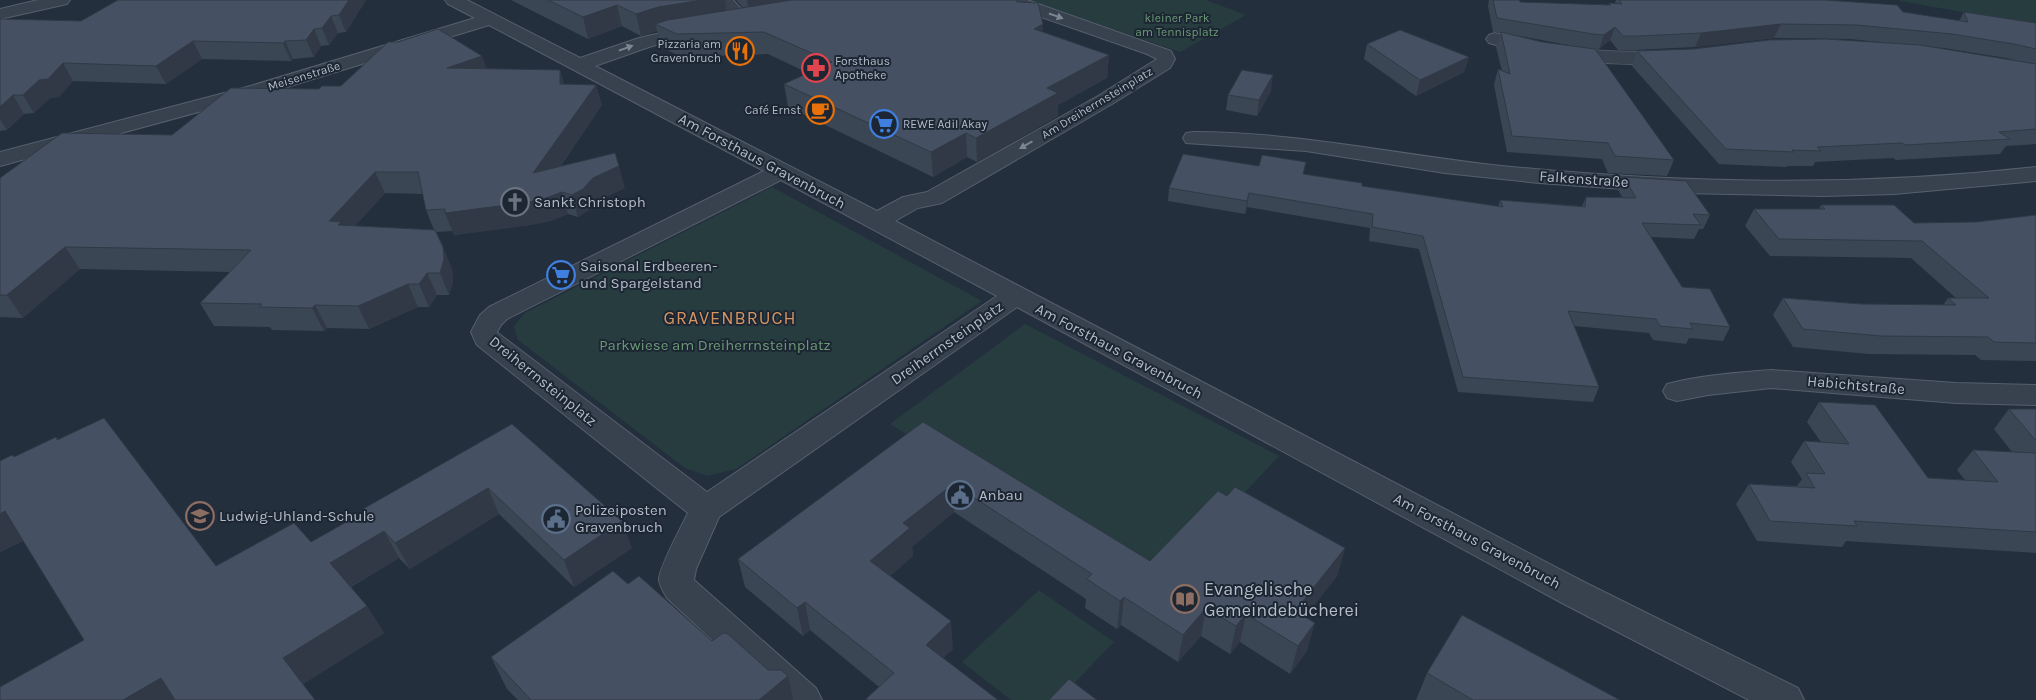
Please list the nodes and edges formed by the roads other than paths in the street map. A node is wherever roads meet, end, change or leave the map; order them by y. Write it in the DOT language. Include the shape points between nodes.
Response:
graph roads {
  1 [pos="61,0"];
  2 [pos="454,0"];
  3 [pos="723,0"];
  4 [pos="1010,0"];
  5 [pos="0,14"];
  6 [pos="490,19"];
  7 [pos="1495,40"];
  8 [pos="1688,56"];
  9 [pos="580,65"];
  10 [pos="1194,138"];
  11 [pos="0,159"];
  12 [pos="781,171"];
  13 [pos="2036,174"];
  14 [pos="877,221"];
  15 [pos="1015,296"];
  16 [pos="1677,391"];
  17 [pos="2036,396"];
  18 [pos="706,509"];
  19 [pos="803,700"];
  20 [pos="1785,700"];
  1 -- 5 [label="street"];
  2 -- 6 [label="street, Am Forsthaus Gravenbruch"];
  9 -- 3 [label="street, one-way" via="646,42 753,21"];
  4 -- 14 [label="street, Am Dreiherrnsteinplatz, one-way" via="1154,50 1166,59 1105,100 934,198 910,202"];
  6 -- 9 [label="street, Am Forsthaus Gravenbruch"];
  6 -- 11 [label="street, Meisenstraße" via="254,91"];
  7 -- 8 [label="street" via="1576,55"];
  9 -- 12 [label="street, Am Forsthaus Gravenbruch"];
  10 -- 13 [label="street, Falkenstraße" via="1284,142 1466,168 1594,181 1675,185 1790,189 1897,187"];
  12 -- 14 [label="street, Am Forsthaus Gravenbruch"];
  12 -- 18 [label="street, Dreiherrnsteinplatz" via="498,313 484,332 487,339"];
  14 -- 15 [label="street, Am Forsthaus Gravenbruch"];
  15 -- 18 [label="street, Dreiherrnsteinplatz"];
  15 -- 20 [label="street, Am Forsthaus Gravenbruch" via="1574,593"];
  16 -- 17 [label="street, Habichtstraße" via="1771,379"];
  18 -- 19 [label="street" via="679,569 676,579 679,588"];
}
